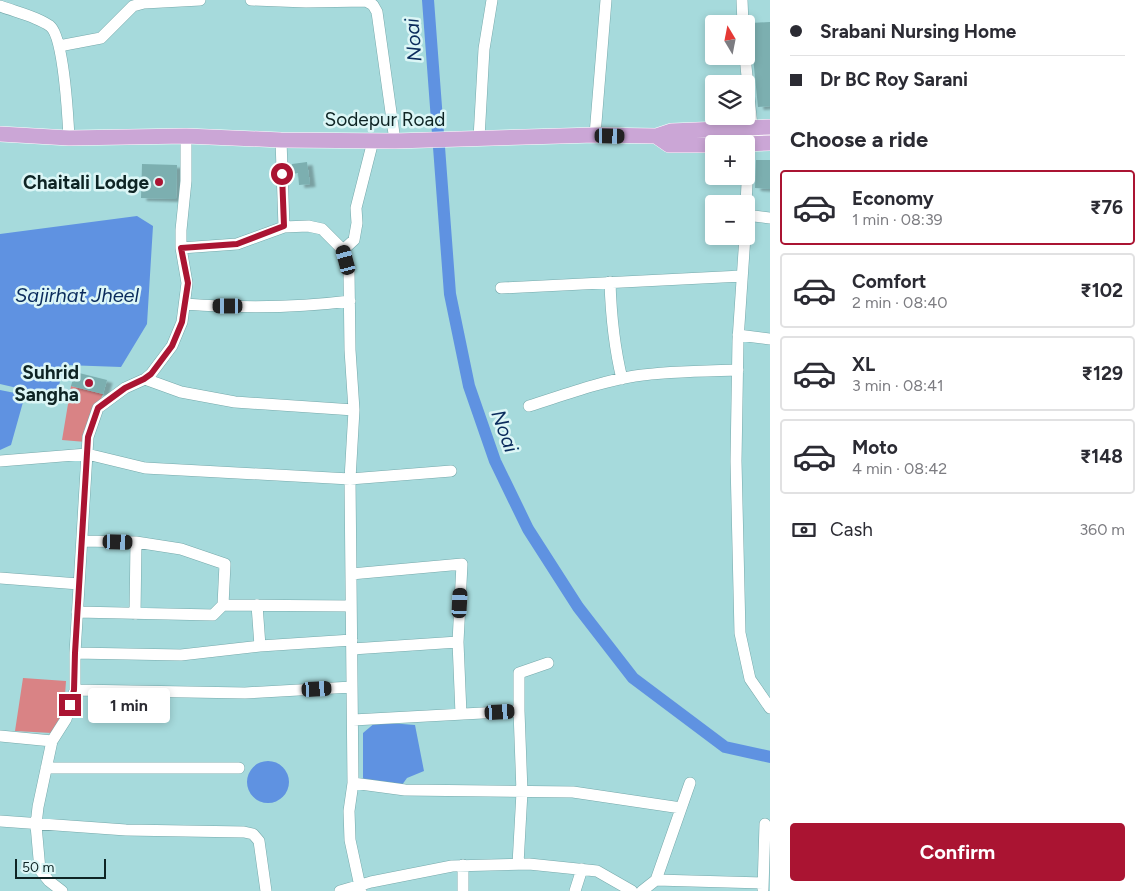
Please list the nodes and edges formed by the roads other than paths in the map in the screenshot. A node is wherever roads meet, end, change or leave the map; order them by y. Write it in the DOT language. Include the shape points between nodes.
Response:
graph roads {
  1 [pos="200,0"];
  2 [pos="251,0"];
  3 [pos="492,0"];
  4 [pos="606,0"];
  5 [pos="742,0"];
  6 [pos="174,1"];
  7 [pos="373,2"];
  8 [pos="0,6"];
  9 [pos="743,15"];
  10 [pos="59,46"];
  11 [pos="746,65"];
  12 [pos="752,127"];
  13 [pos="770,127"];
  14 [pos="0,134"];
  15 [pos="595,135"];
  16 [pos="749,135"];
  17 [pos="186,136"];
  18 [pos="656,136"];
  19 [pos="69,138"];
  20 [pos="472,138"];
  21 [pos="281,140"];
  22 [pos="372,141"];
  23 [pos="395,141"];
  24 [pos="770,143"];
  25 [pos="755,144"];
  26 [pos="705,145"];
  27 [pos="755,216"];
  28 [pos="770,218"];
  29 [pos="284,226"];
  30 [pos="744,245"];
  31 [pos="181,248"];
  32 [pos="343,250"];
  33 [pos="742,276"];
  34 [pos="610,282"];
  35 [pos="501,288"];
  36 [pos="350,301"];
  37 [pos="184,304"];
  38 [pos="738,335"];
  39 [pos="770,339"];
  40 [pos="738,370"];
  41 [pos="144,379"];
  42 [pos="622,379"];
  43 [pos="529,406"];
  44 [pos="354,410"];
  45 [pos="87,454"];
  46 [pos="0,461"];
  47 [pos="451,471"];
  48 [pos="350,480"];
  49 [pos="82,541"];
  50 [pos="136,542"];
  51 [pos="351,574"];
  52 [pos="0,578"];
  53 [pos="79,584"];
  54 [pos="223,605"];
  55 [pos="257,605"];
  56 [pos="351,606"];
  57 [pos="77,612"];
  58 [pos="135,614"];
  59 [pos="458,642"];
  60 [pos="352,645"];
  61 [pos="260,646"];
  62 [pos="75,653"];
  63 [pos="548,663"];
  64 [pos="352,687"];
  65 [pos="74,690"];
  66 [pos="770,708"];
  67 [pos="518,711"];
  68 [pos="461,714"];
  69 [pos="353,720"];
  70 [pos="0,736"];
  71 [pos="52,741"];
  72 [pos="46,768"];
  73 [pos="240,768"];
  74 [pos="353,783"];
  75 [pos="690,783"];
  76 [pos="522,792"];
  77 [pos="681,808"];
  78 [pos="0,821"];
  79 [pos="765,824"];
  80 [pos="36,825"];
  81 [pos="767,858"];
  82 [pos="518,864"];
  83 [pos="462,865"];
  84 [pos="582,870"];
  85 [pos="656,880"];
  86 [pos="48,886"];
  87 [pos="763,887"];
  88 [pos="361,888"];
  89 [pos="62,891"];
  90 [pos="266,891"];
  91 [pos="340,891"];
  92 [pos="463,891"];
  93 [pos="576,891"];
  94 [pos="632,891"];
  95 [pos="642,891"];
  1 -- 6 [label="street"];
  2 -- 7 [label="street"];
  3 -- 20 [label="street"];
  4 -- 15 [label="street"];
  5 -- 9 [label="street"];
  6 -- 10 [label="street" via="133,6 101,38"];
  7 -- 23 [label="street"];
  8 -- 10 [label="street" via="51,27"];
  10 -- 19 [label="street"];
  11 -- 12 [label="street"];
  12 -- 13 [label="main road, Sodepur Road"];
  12 -- 16 [label="street"];
  12 -- 18 [label="main road, Sodepur Road" via="671,131"];
  14 -- 19 [label="main road, Sodepur Road"];
  15 -- 18 [label="main road, Sodepur Road"];
  15 -- 20 [label="main road, Sodepur Road"];
  17 -- 19 [label="main road, Sodepur Road"];
  17 -- 21 [label="main road, Sodepur Road"];
  17 -- 31 [label="street"];
  18 -- 26 [label="main road" via="669,145"];
  20 -- 23 [label="main road, Sodepur Road"];
  21 -- 22 [label="main road, Sodepur Road"];
  21 -- 29 [label="street"];
  22 -- 23 [label="main road, Sodepur Road"];
  22 -- 32 [label="street" via="356,208 354,240"];
  24 -- 25 [label="main road"];
  27 -- 28 [label="street"];
  29 -- 31 [label="street" via="237,244"];
  29 -- 32 [label="street" via="308,226 322,230"];
  30 -- 33 [label="street"];
  31 -- 37 [label="street" via="188,283"];
  32 -- 36 [label="street" via="349,272"];
  33 -- 34 [label="street"];
  33 -- 38 [label="street"];
  34 -- 35 [label="street"];
  34 -- 42 [label="street" via="614,347"];
  36 -- 37 [label="street" via="274,306"];
  36 -- 44 [label="street"];
  37 -- 41 [label="street" via="182,322 172,346"];
  38 -- 39 [label="street"];
  38 -- 40 [label="street"];
  40 -- 42 [label="street" via="663,373"];
  40 -- 66 [label="street" via="736,461 740,633 750,679"];
  41 -- 44 [label="street" via="181,392 235,402"];
  41 -- 45 [label="street" via="125,388 98,408 88,437"];
  42 -- 43 [label="street"];
  44 -- 48 [label="street"];
  45 -- 46 [label="street"];
  45 -- 48 [label="street" via="145,468"];
  45 -- 49 [label="street"];
  47 -- 48 [label="street"];
  48 -- 51 [label="street"];
  49 -- 50 [label="street"];
  49 -- 53 [label="street"];
  50 -- 54 [label="street" via="181,549 225,564"];
  50 -- 58 [label="street"];
  51 -- 56 [label="street"];
  51 -- 59 [label="street" via="462,564"];
  52 -- 53 [label="street"];
  53 -- 57 [label="street"];
  54 -- 55 [label="street"];
  54 -- 58 [label="street" via="213,615"];
  55 -- 56 [label="street"];
  55 -- 61 [label="street"];
  56 -- 60 [label="street"];
  57 -- 58 [label="street"];
  57 -- 62 [label="street"];
  59 -- 60 [label="street"];
  59 -- 68 [label="street"];
  60 -- 61 [label="street"];
  60 -- 64 [label="street"];
  61 -- 62 [label="street" via="181,656"];
  62 -- 65 [label="street"];
  63 -- 67 [label="street" via="519,673"];
  64 -- 65 [label="street" via="246,693"];
  64 -- 69 [label="street"];
  65 -- 71 [label="street" via="66,719"];
  67 -- 68 [label="street"];
  67 -- 76 [label="street"];
  68 -- 69 [label="street"];
  69 -- 74 [label="street"];
  70 -- 71 [label="street"];
  71 -- 72 [label="street"];
  72 -- 73 [label="street"];
  72 -- 80 [label="street"];
  74 -- 76 [label="street" via="405,790"];
  74 -- 88 [label="street" via="350,840"];
  75 -- 77 [label="street"];
  76 -- 77 [label="street" via="573,792"];
  76 -- 82 [label="street"];
  77 -- 85 [label="street"];
  78 -- 80 [label="street"];
  79 -- 81 [label="street"];
  80 -- 86 [label="street" via="40,870"];
  80 -- 90 [label="street" via="254,834 260,841"];
  81 -- 87 [label="street"];
  82 -- 83 [label="street"];
  82 -- 84 [label="street"];
  83 -- 88 [label="street"];
  83 -- 92 [label="street"];
  84 -- 93 [label="street"];
  84 -- 94 [label="street" via="597,871"];
  85 -- 87 [label="street"];
  85 -- 95 [label="street"];
  86 -- 89 [label="street"];
  88 -- 91 [label="street"];
}
